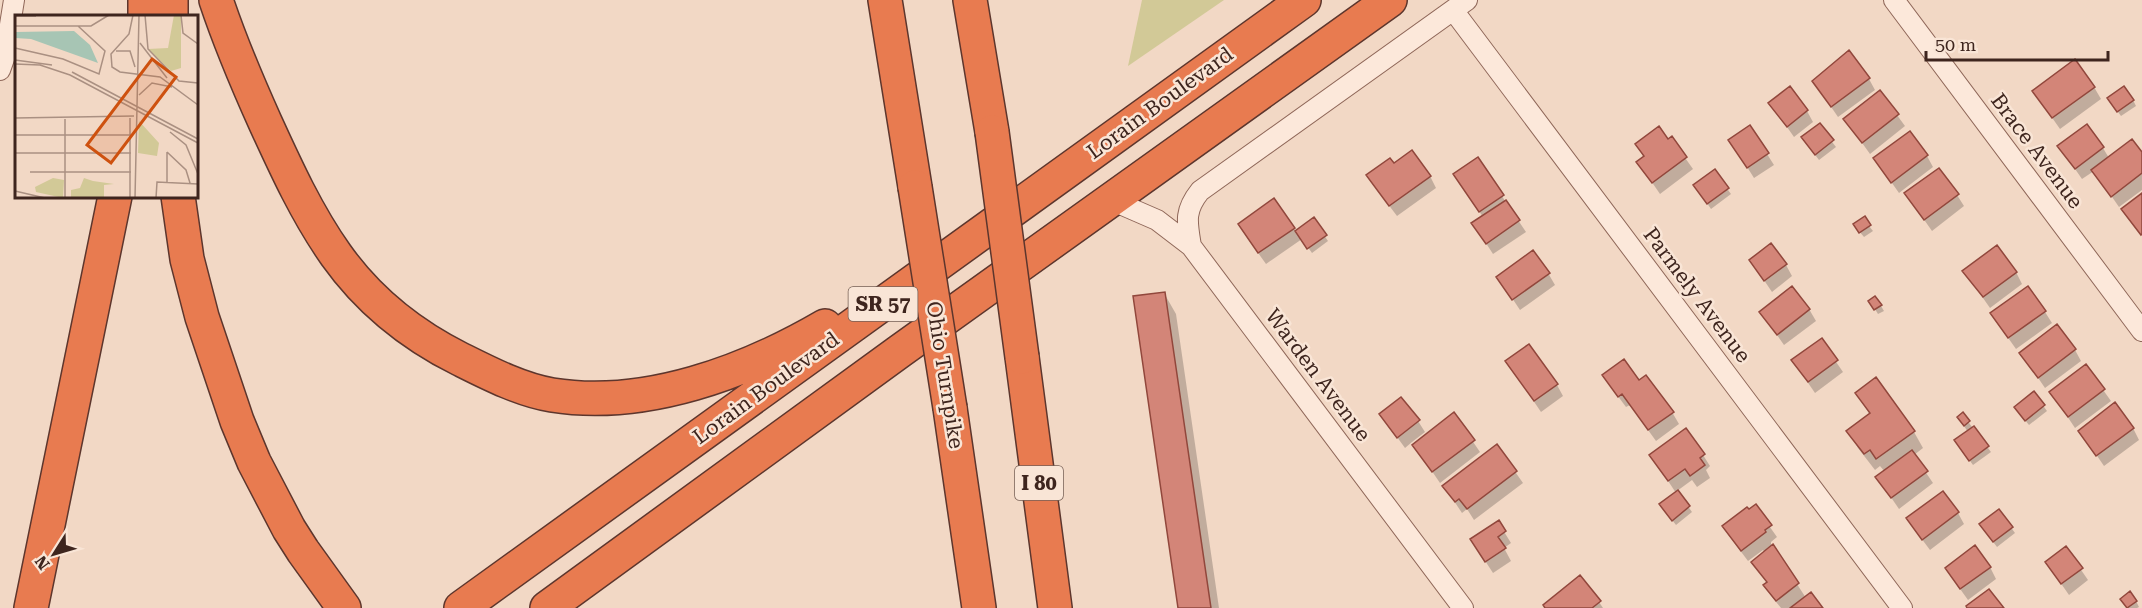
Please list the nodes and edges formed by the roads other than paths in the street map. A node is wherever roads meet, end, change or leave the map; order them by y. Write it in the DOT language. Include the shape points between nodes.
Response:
graph roads {
  1 [pos="14,0"];
  2 [pos="216,0"];
  3 [pos="885,0"];
  4 [pos="970,0"];
  5 [pos="986,0"];
  6 [pos="1304,0"];
  7 [pos="1390,0"];
  8 [pos="1894,0"];
  9 [pos="1460,5"];
  10 [pos="0,70"];
  11 [pos="992,132"];
  12 [pos="115,198"];
  13 [pos="162,198"];
  14 [pos="178,198"];
  15 [pos="1111,200"];
  16 [pos="1191,246"];
  17 [pos="958,247"];
  18 [pos="2142,331"];
  19 [pos="327,600"];
  20 [pos="31,608"];
  21 [pos="461,608"];
  22 [pos="548,608"];
  23 [pos="978,608"];
  24 [pos="1055,608"];
  25 [pos="1463,608"];
  26 [pos="1902,608"];
  1 -- 10 [label="street"];
  2 -- 17 [label="highway" via="231,46 288,172 315,223 360,285 383,309 434,345 492,375 551,395 592,399 662,392 701,381 757,360 822,328"];
  3 -- 23 [label="highway, Ohio Turnpike, bridge"];
  4 -- 11 [label="highway, I 80"];
  5 -- 11 [label="highway"];
  6 -- 17 [label="highway, Lorain Boulevard / SR 57"];
  7 -- 15 [label="highway, SR 57"];
  8 -- 18 [label="street, Brace Avenue"];
  9 -- 16 [label="street" via="1200,191 1188,211"];
  9 -- 26 [label="street, Parmely Avenue"];
  11 -- 24 [label="highway, I 80, bridge"];
  12 -- 20 [label="highway"];
  13 -- 19 [label="highway" via="174,273 191,341 217,415 274,534"];
  14 -- 19 [label="highway" via="202,317 237,421 254,462"];
  15 -- 16 [label="street, Warden Avenue" via="1157,220"];
  15 -- 22 [label="highway, SR 57"];
  16 -- 25 [label="street, Warden Avenue"];
  17 -- 21 [label="highway, Lorain Boulevard / SR 57"];
}
